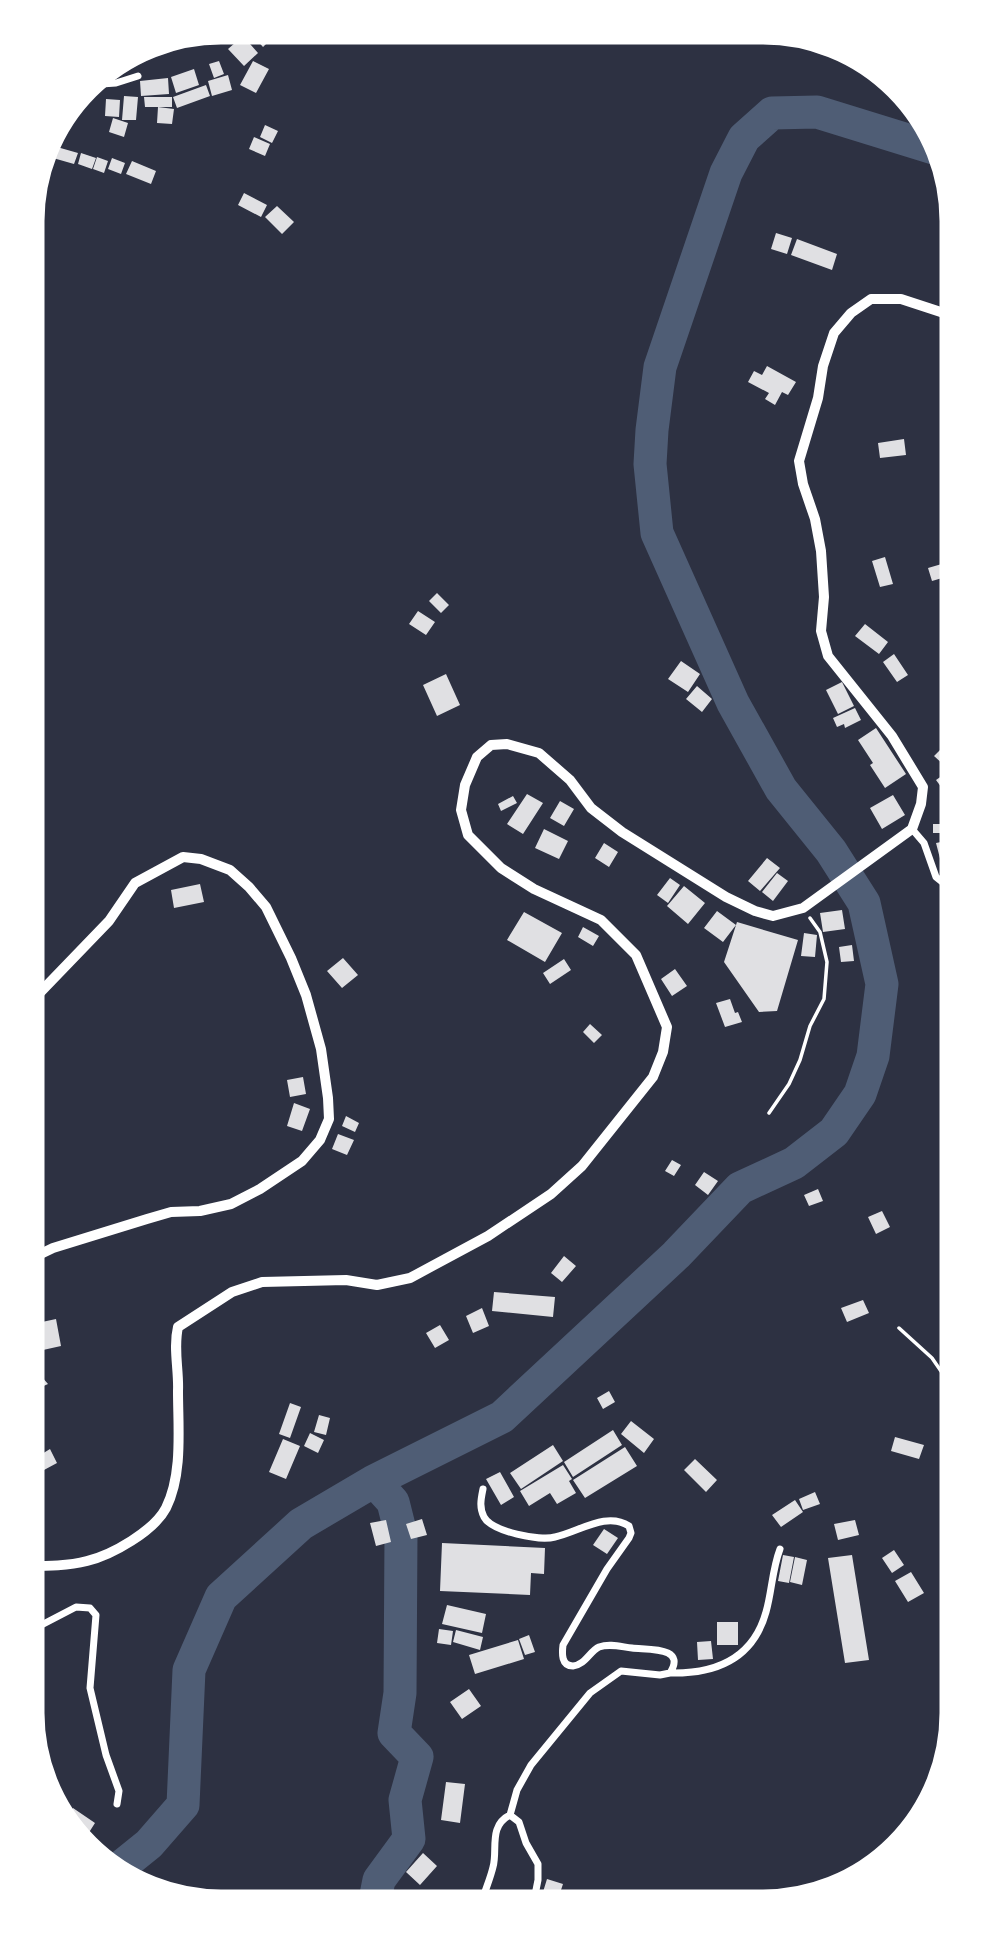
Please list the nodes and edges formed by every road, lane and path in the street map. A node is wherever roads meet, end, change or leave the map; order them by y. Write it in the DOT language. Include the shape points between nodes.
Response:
graph roads {
  1 [pos="138,76"];
  2 [pos="104,84"];
  3 [pos="944,313"];
  4 [pos="912,829"];
  5 [pos="944,883"];
  6 [pos="803,908"];
  7 [pos="40,992"];
  8 [pos="769,1113"];
  9 [pos="40,1254"];
  10 [pos="899,1328"];
  11 [pos="943,1374"];
  12 [pos="483,1489"];
  13 [pos="780,1549"];
  14 [pos="40,1566"];
  15 [pos="40,1626"];
  16 [pos="670,1673"];
  17 [pos="117,1804"];
  18 [pos="510,1815"];
  19 [pos="485,1894"];
  20 [pos="535,1894"];
  1 -- 2 [label="street"];
  3 -- 4 [label="street" via="901,299 872,299 850,313 834,333 799,461 821,551 821,631 828,656 892,736 923,788"];
  4 -- 5 [label="street"];
  4 -- 6 [label="street"];
  6 -- 8 [label="path" via="820,932 827,962 824,999 789,1084"];
  6 -- 14 [label="street" via="772,916 726,897 590,808 570,780 539,753 507,744 491,745 477,757 461,810 468,835 501,868 601,920 636,955 667,1027 653,1077 582,1167 551,1194 420,1273 377,1286 346,1280 262,1282 232,1292 178,1327 178,1443 166,1508 147,1531 89,1561"];
  7 -- 9 [label="street" via="109,920 135,883 183,857 230,870 266,908 306,995 321,1049 328,1119 320,1140 302,1161 230,1204 171,1212"];
  10 -- 11 [label="path"];
  12 -- 16 [label="street" via="480,1506 485,1518 510,1532 554,1538 608,1521 629,1527 629,1538 561,1654 569,1666 609,1645 665,1650 674,1659"];
  13 -- 16 [label="street" via="766,1613 744,1650 729,1663"];
  15 -- 17 [label="street" via="76,1607 90,1608 96,1615 90,1688 118,1791"];
  16 -- 18 [label="street" via="621,1671 590,1693 531,1765"];
  18 -- 19 [label="street" via="498,1829 493,1845 495,1864"];
  18 -- 20 [label="street" via="519,1822 538,1864"];
}
